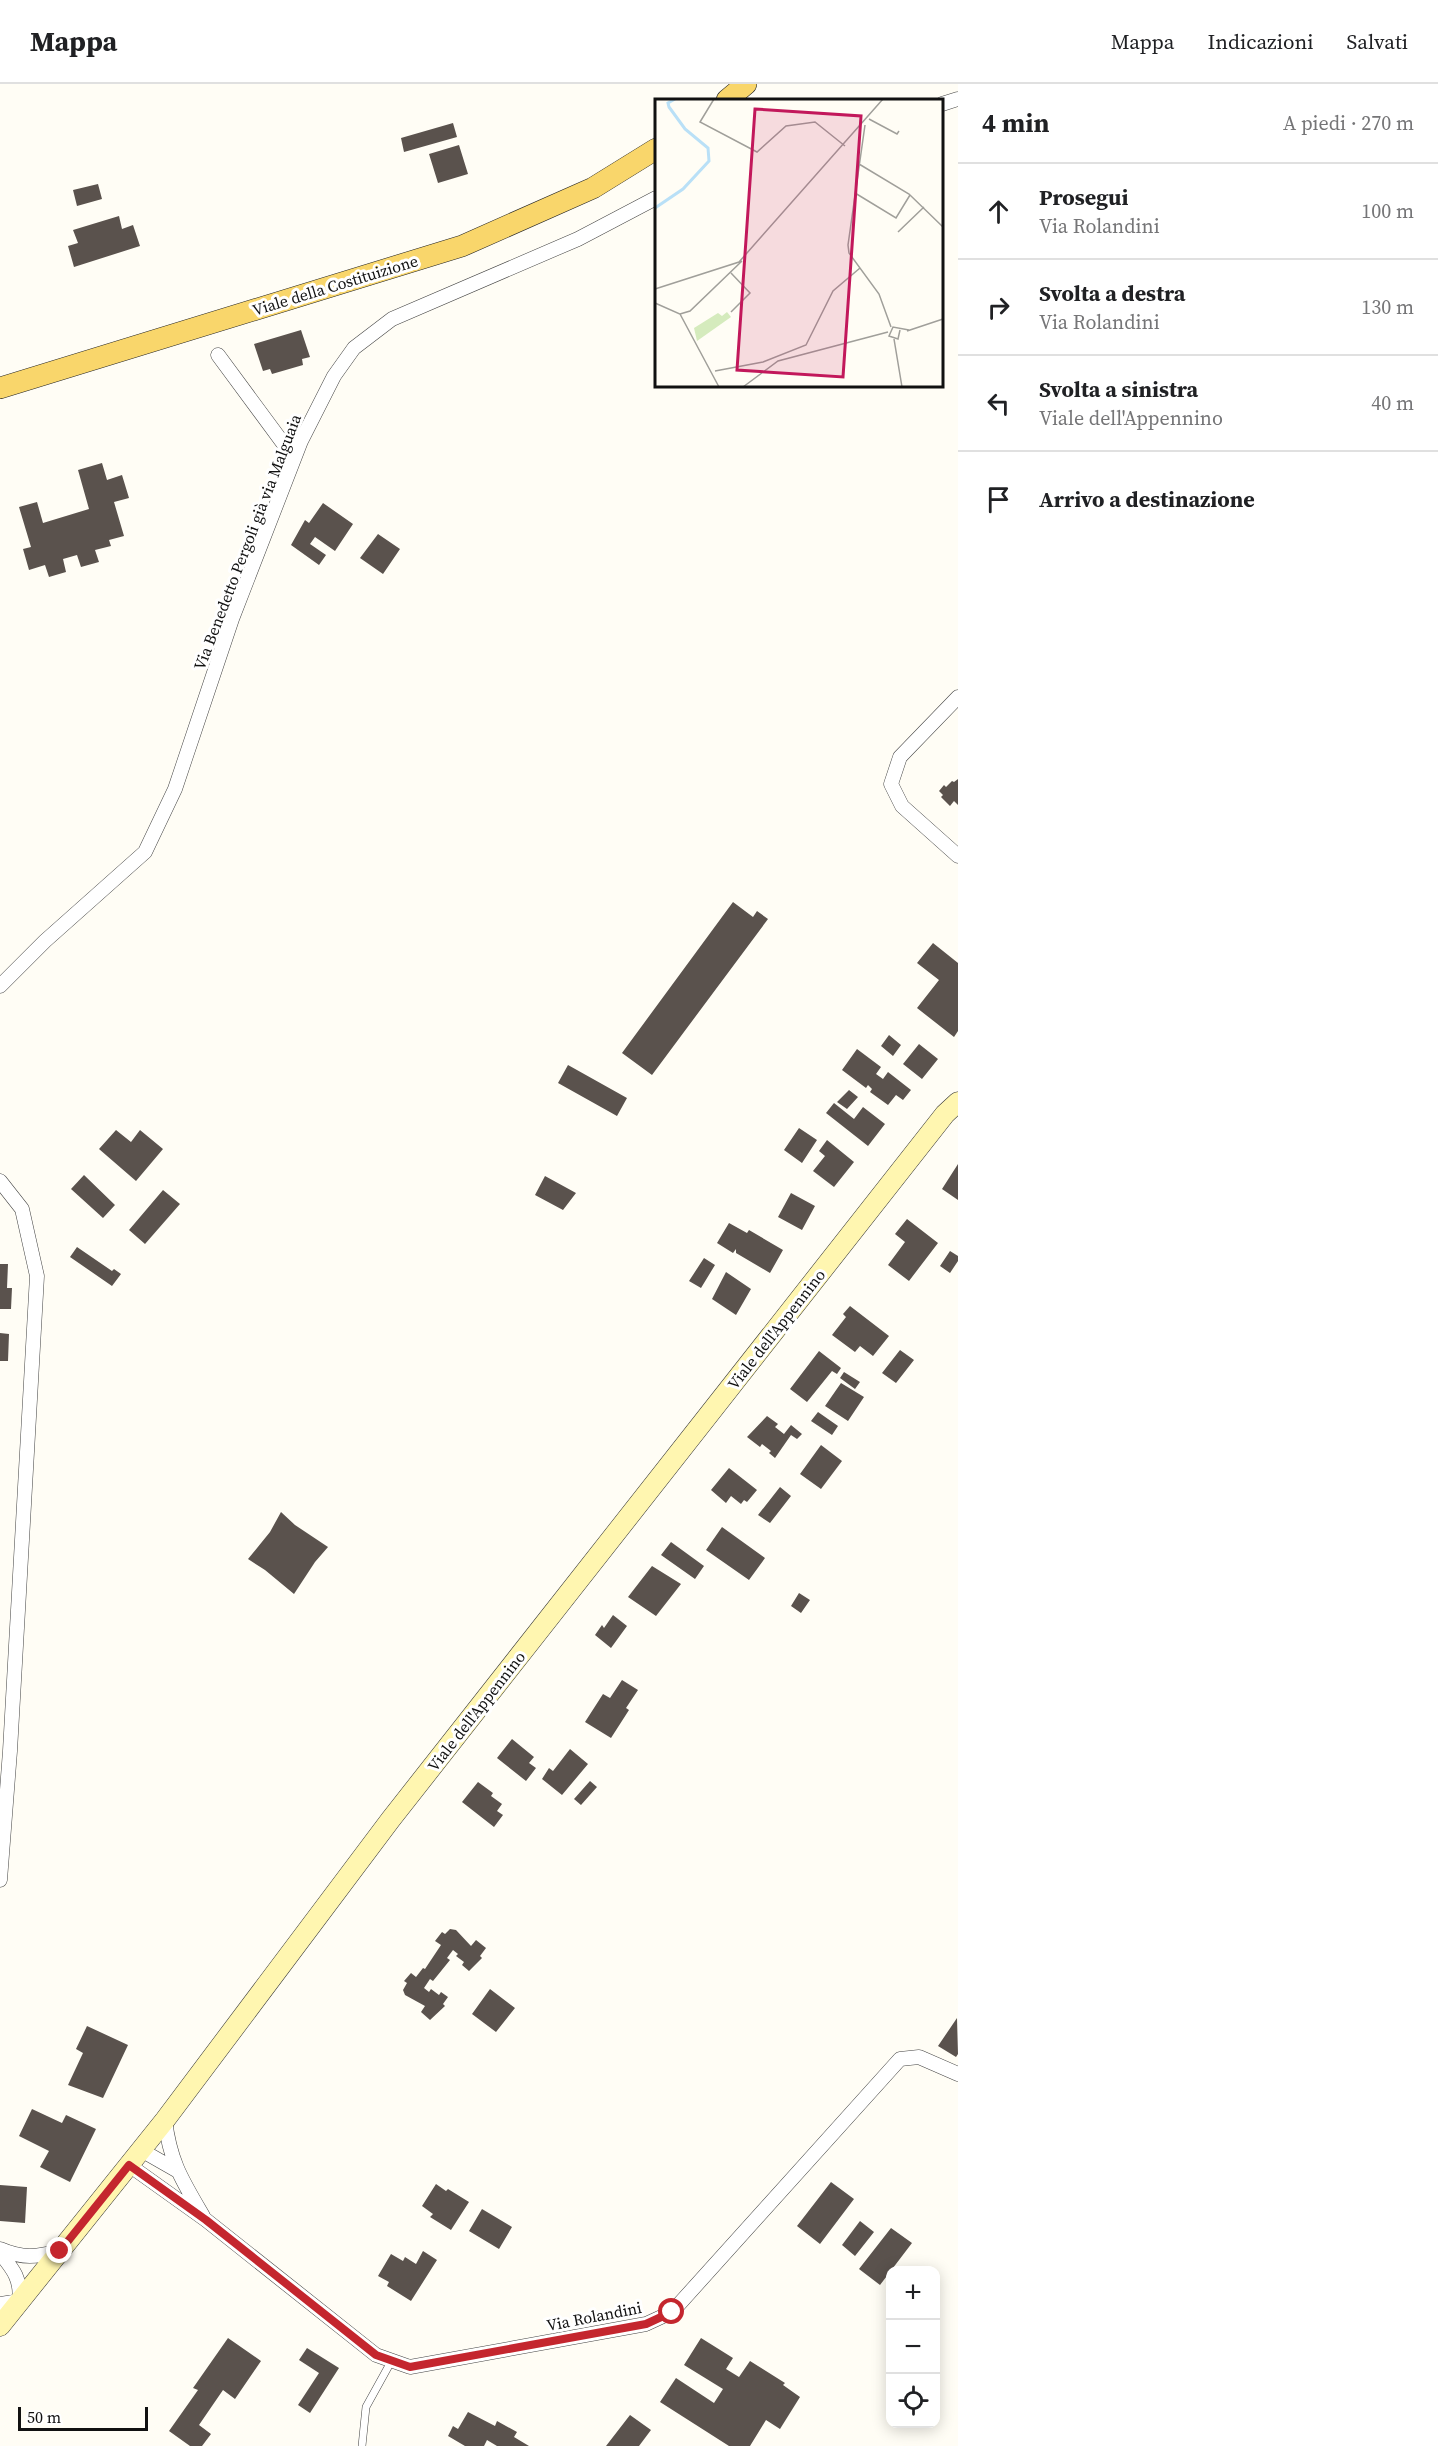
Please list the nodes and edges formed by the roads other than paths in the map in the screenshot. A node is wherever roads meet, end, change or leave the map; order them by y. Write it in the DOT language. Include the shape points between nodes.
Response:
graph roads {
  1 [pos="746,84"];
  2 [pos="728,99"];
  3 [pos="958,99"];
  4 [pos="943,104"];
  5 [pos="655,150"];
  6 [pos="655,199"];
  7 [pos="218,355"];
  8 [pos="0,388"];
  9 [pos="294,458"];
  10 [pos="958,697"];
  11 [pos="958,856"];
  12 [pos="0,986"];
  13 [pos="954,1104"];
  14 [pos="0,1181"];
  15 [pos="5,1749"];
  16 [pos="0,1880"];
  17 [pos="958,2074"];
  18 [pos="165,2120"];
  19 [pos="135,2158"];
  20 [pos="176,2170"];
  21 [pos="206,2220"];
  22 [pos="0,2251"];
  23 [pos="60,2251"];
  24 [pos="10,2303"];
  25 [pos="0,2326"];
  26 [pos="392,2360"];
  27 [pos="362,2446"];
  1 -- 2 [label="main road"];
  3 -- 4 [label="street"];
  5 -- 8 [label="main road, Viale della Costituizione" via="593,188 462,246"];
  6 -- 9 [label="street, Via Benedetto Pergoli già via Malguaia" via="578,239 392,319 354,348 334,376"];
  7 -- 9 [label="street"];
  9 -- 12 [label="street, Via Benedetto Pergoli già via Malguaia" via="232,619 175,789 145,852"];
  10 -- 11 [label="street" via="900,757 891,784 902,806"];
  13 -- 18 [label="main road, Viale dell'Appennino" via="391,1819"];
  14 -- 15 [label="street" via="22,1209 37,1276"];
  15 -- 16 [label="street"];
  17 -- 26 [label="street, Via Rolandini" via="919,2057 900,2059 672,2312 646,2324 410,2367"];
  18 -- 19 [label="main road, Viale dell'Appennino"];
  18 -- 20 [label="street, Via Rolandini"];
  19 -- 20 [label="street, Via Rolandini"];
  19 -- 21 [label="street, Via Rolandini"];
  19 -- 23 [label="main road, Viale dell'Appennino"];
  20 -- 21 [label="street, Via Rolandini"];
  21 -- 26 [label="street, Via Rolandini" via="376,2355"];
  22 -- 23 [label="street" via="35,2257"];
  22 -- 24 [label="street" via="21,2289"];
  23 -- 24 [label="main road, Viale dell'Appennino"];
  24 -- 25 [label="main road, Viale dell'Appennino"];
  26 -- 27 [label="lane" via="366,2407"];
}
